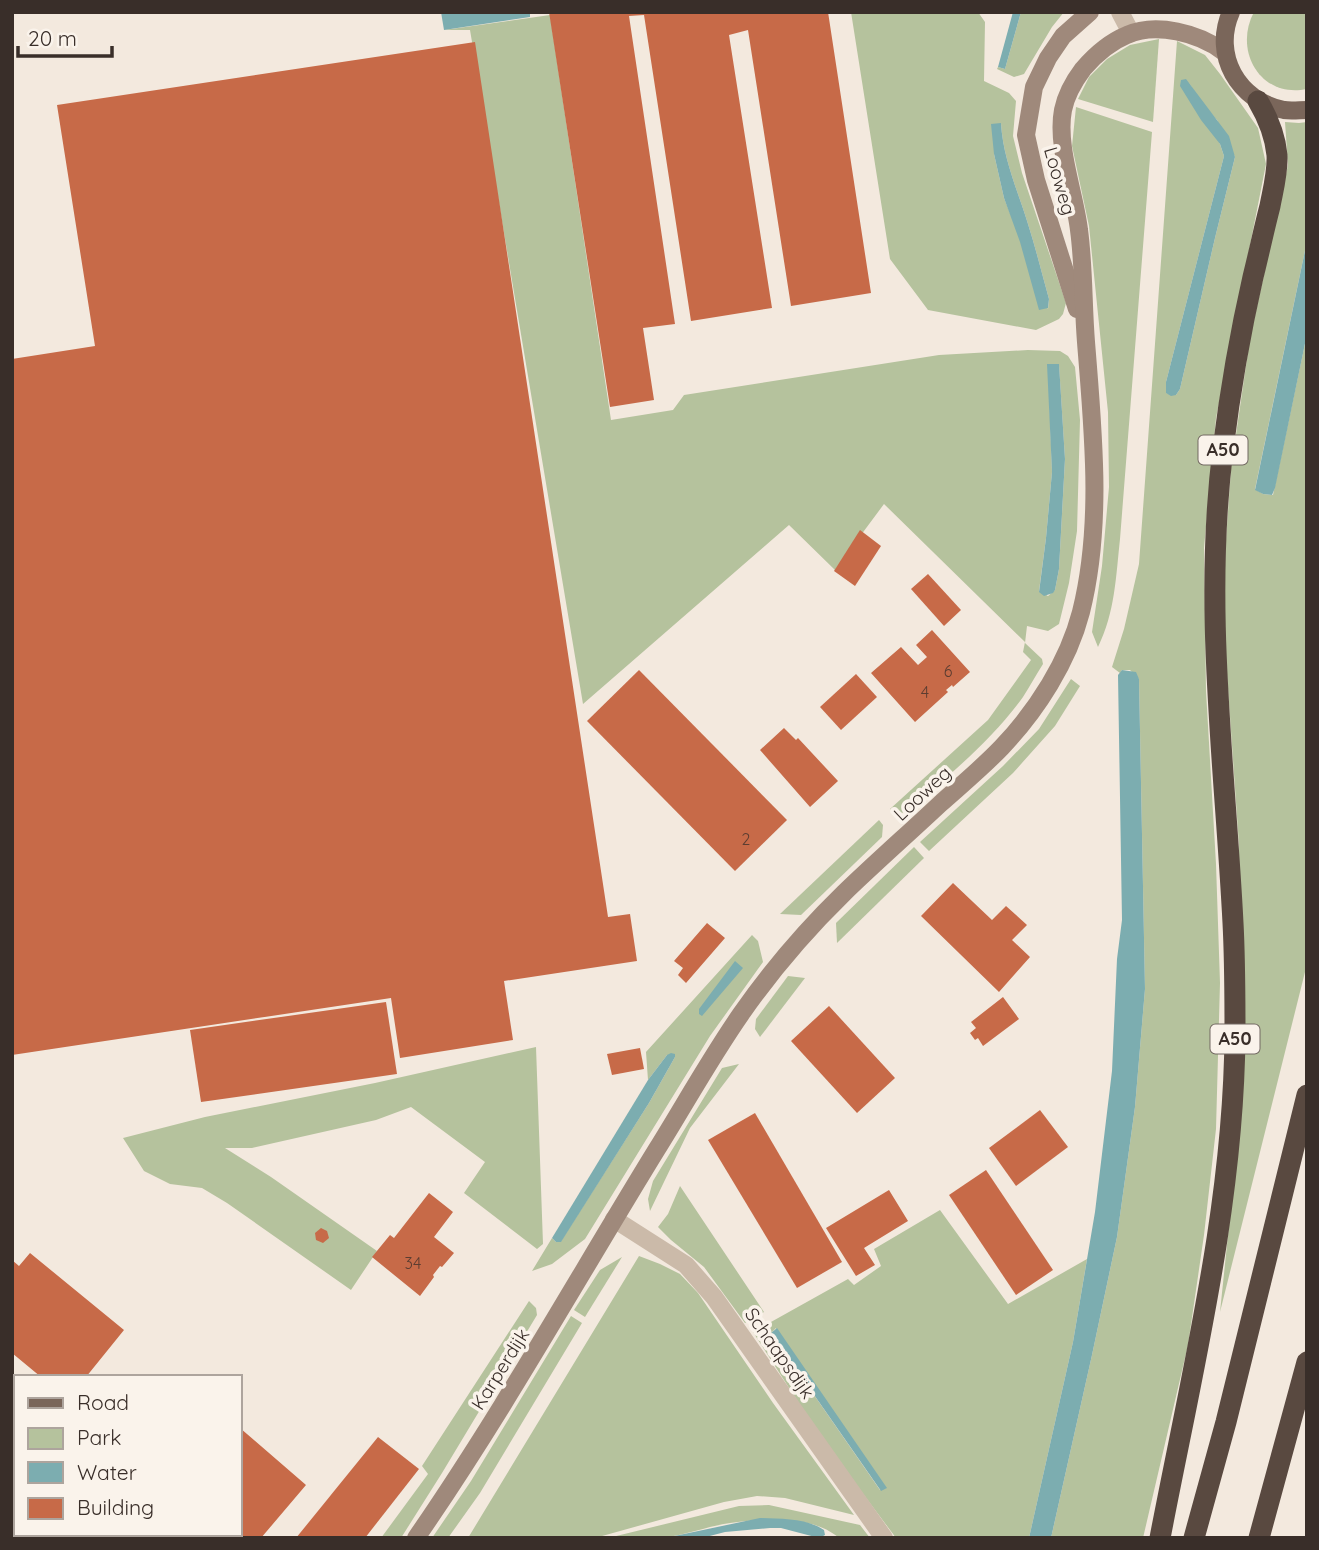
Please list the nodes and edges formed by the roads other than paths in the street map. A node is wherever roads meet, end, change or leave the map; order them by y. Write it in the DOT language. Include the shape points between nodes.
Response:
graph roads {
  1 [pos="1090,12"];
  2 [pos="1120,12"];
  3 [pos="1231,12"];
  4 [pos="1131,33"];
  5 [pos="1224,52"];
  6 [pos="1258,100"];
  7 [pos="1307,110"];
  8 [pos="1086,336"];
  9 [pos="1307,1095"];
  10 [pos="614,1219"];
  11 [pos="1307,1362"];
  12 [pos="416,1538"];
  13 [pos="884,1538"];
  14 [pos="1160,1538"];
  15 [pos="1194,1538"];
  16 [pos="1259,1538"];
  1 -- 8 [label="street, Looweg" via="1063,36 1048,58 1034,87 1026,135"];
  2 -- 4 [label="street"];
  3 -- 5 [label="main road"];
  4 -- 5 [label="street, Looweg" via="1184,33"];
  4 -- 8 [label="street, Looweg" via="1088,63 1074,81 1063,109 1061,135 1079,230"];
  5 -- 6 [label="main road" via="1237,81"];
  6 -- 7 [label="main road" via="1284,110"];
  6 -- 14 [label="highway, A50" via="1272,130 1277,159 1235,367 1215,543 1218,698 1234,927 1232,1108 1217,1247"];
  8 -- 10 [label="street, Looweg" via="1096,481 1088,571 1080,615 1046,690 999,750 842,895 772,973 741,1014"];
  9 -- 15 [label="highway"];
  10 -- 12 [label="street, Karperdijk" via="455,1482"];
  10 -- 13 [label="street, Schaapsdijk" via="686,1265 714,1297"];
  11 -- 16 [label="highway"];
}
